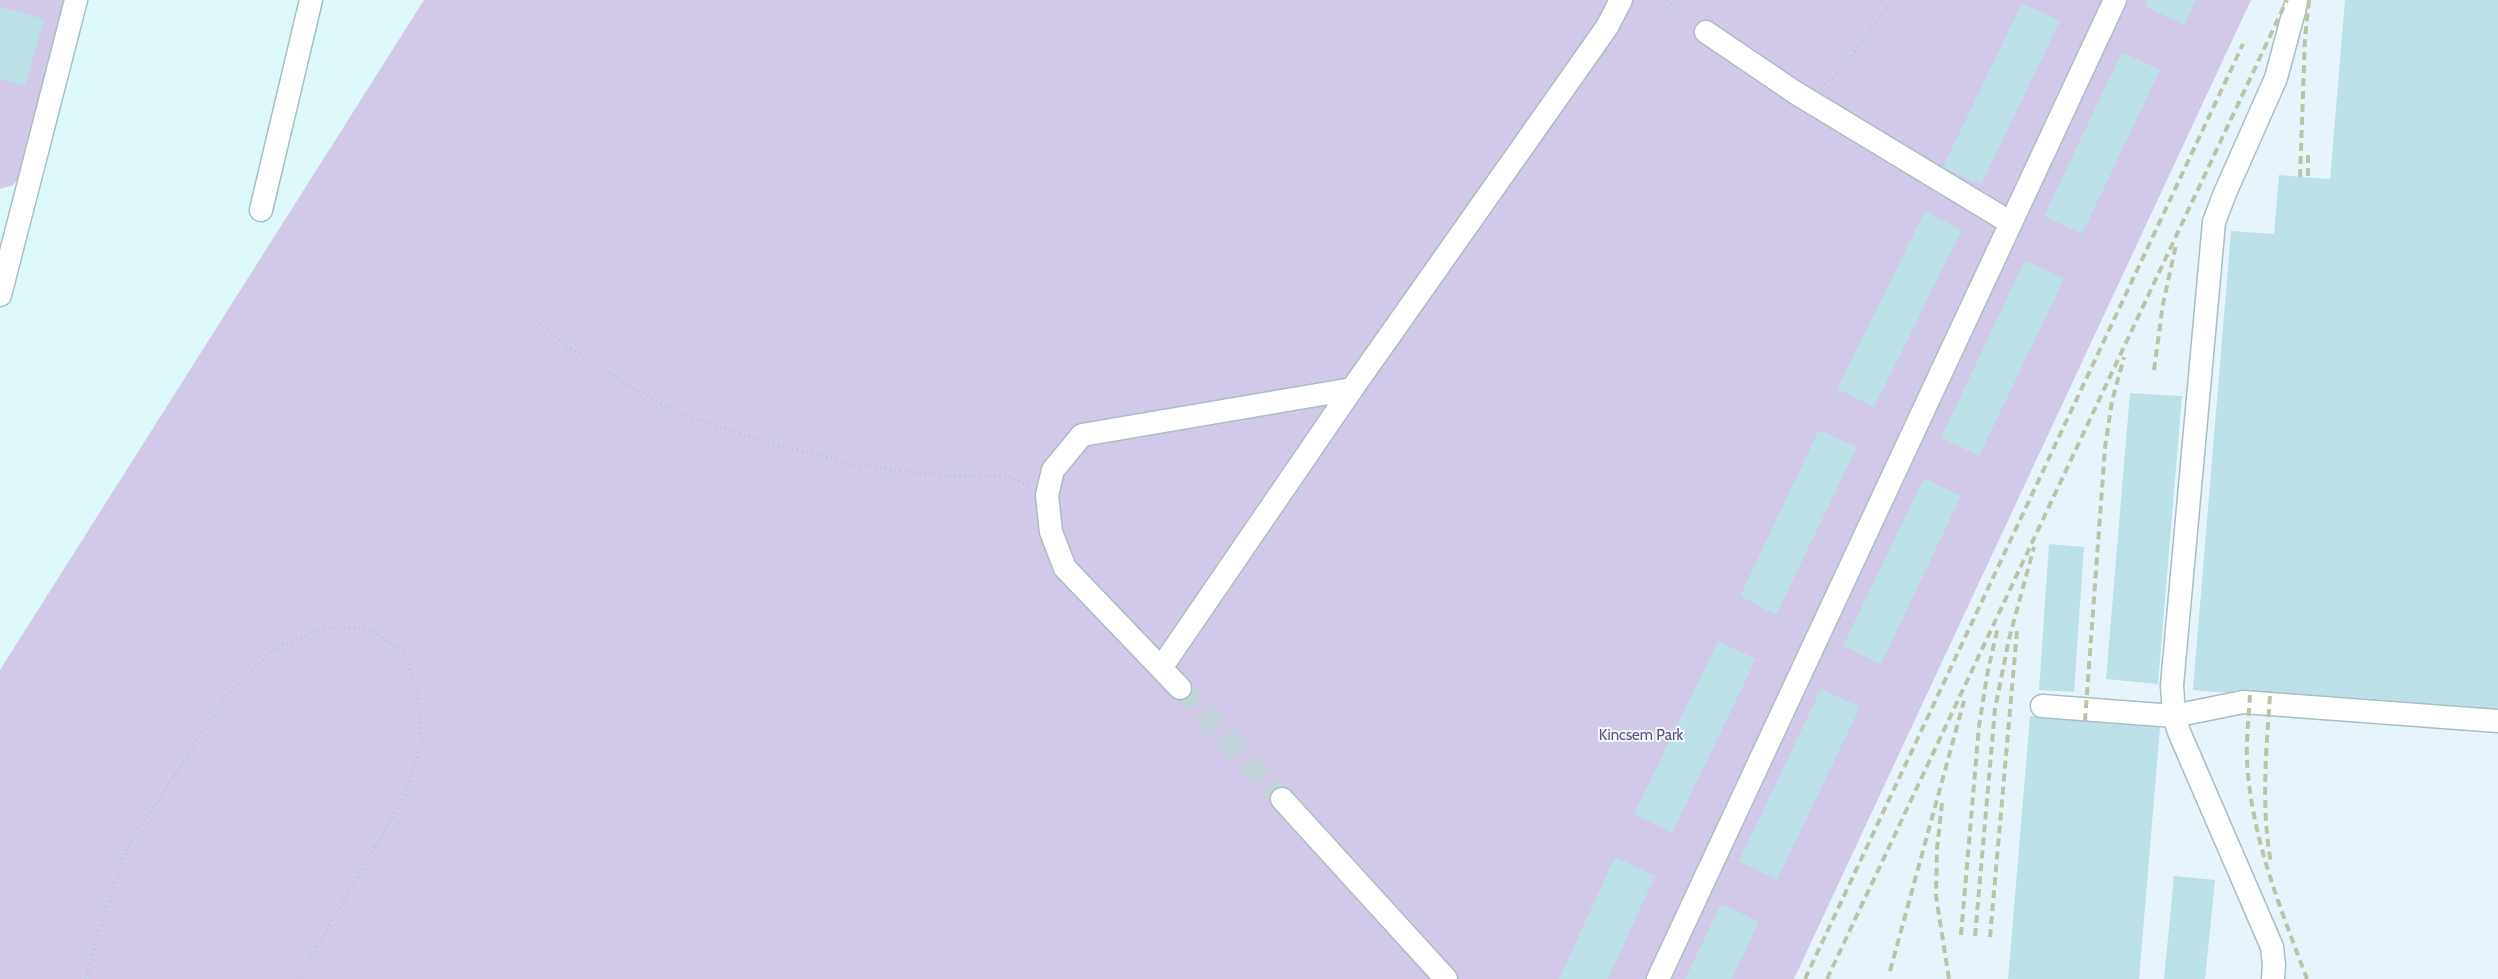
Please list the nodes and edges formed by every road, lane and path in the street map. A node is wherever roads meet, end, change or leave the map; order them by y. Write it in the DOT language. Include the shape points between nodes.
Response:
graph roads {
  1 [pos="76,0"];
  2 [pos="311,0"];
  3 [pos="1621,0"];
  4 [pos="1667,0"];
  5 [pos="1892,0"];
  6 [pos="2116,0"];
  7 [pos="2297,0"];
  8 [pos="1706,32"];
  9 [pos="1804,97"];
  10 [pos="261,210"];
  11 [pos="9,220"];
  12 [pos="2011,223"];
  13 [pos="0,294"];
  14 [pos="539,324"];
  15 [pos="1352,389"];
  16 [pos="1048,495"];
  17 [pos="1161,668"];
  18 [pos="1180,688"];
  19 [pos="2042,706"];
  20 [pos="2174,716"];
  21 [pos="2498,721"];
  22 [pos="1282,799"];
  23 [pos="86,979"];
  24 [pos="298,979"];
  25 [pos="1446,979"];
  26 [pos="1658,979"];
  27 [pos="2273,979"];
  1 -- 11 [label="lane"];
  2 -- 10 [label="lane"];
  3 -- 15 [label="lane" via="1607,26"];
  4 -- 8 [label="path"];
  5 -- 9 [label="path" via="1838,74"];
  6 -- 12 [label="lane"];
  7 -- 20 [label="lane" via="2276,78 2214,222 2172,685"];
  8 -- 9 [label="lane"];
  9 -- 12 [label="lane"];
  11 -- 13 [label="lane"];
  12 -- 26 [label="lane"];
  14 -- 16 [label="path" via="615,377 680,414 759,440 856,465 936,475 1010,477"];
  15 -- 16 [label="lane" via="1082,435 1053,470"];
  15 -- 17 [label="lane"];
  16 -- 17 [label="lane" via="1051,532 1065,568"];
  17 -- 18 [label="lane"];
  19 -- 20 [label="lane"];
  20 -- 21 [label="lane" via="2243,702"];
  20 -- 27 [label="lane" via="2272,947"];
  22 -- 25 [label="lane"];
  23 -- 24 [label="path" via="127,847 227,694 275,648 322,629 367,628 404,652 417,692 422,739 406,794"];
}
